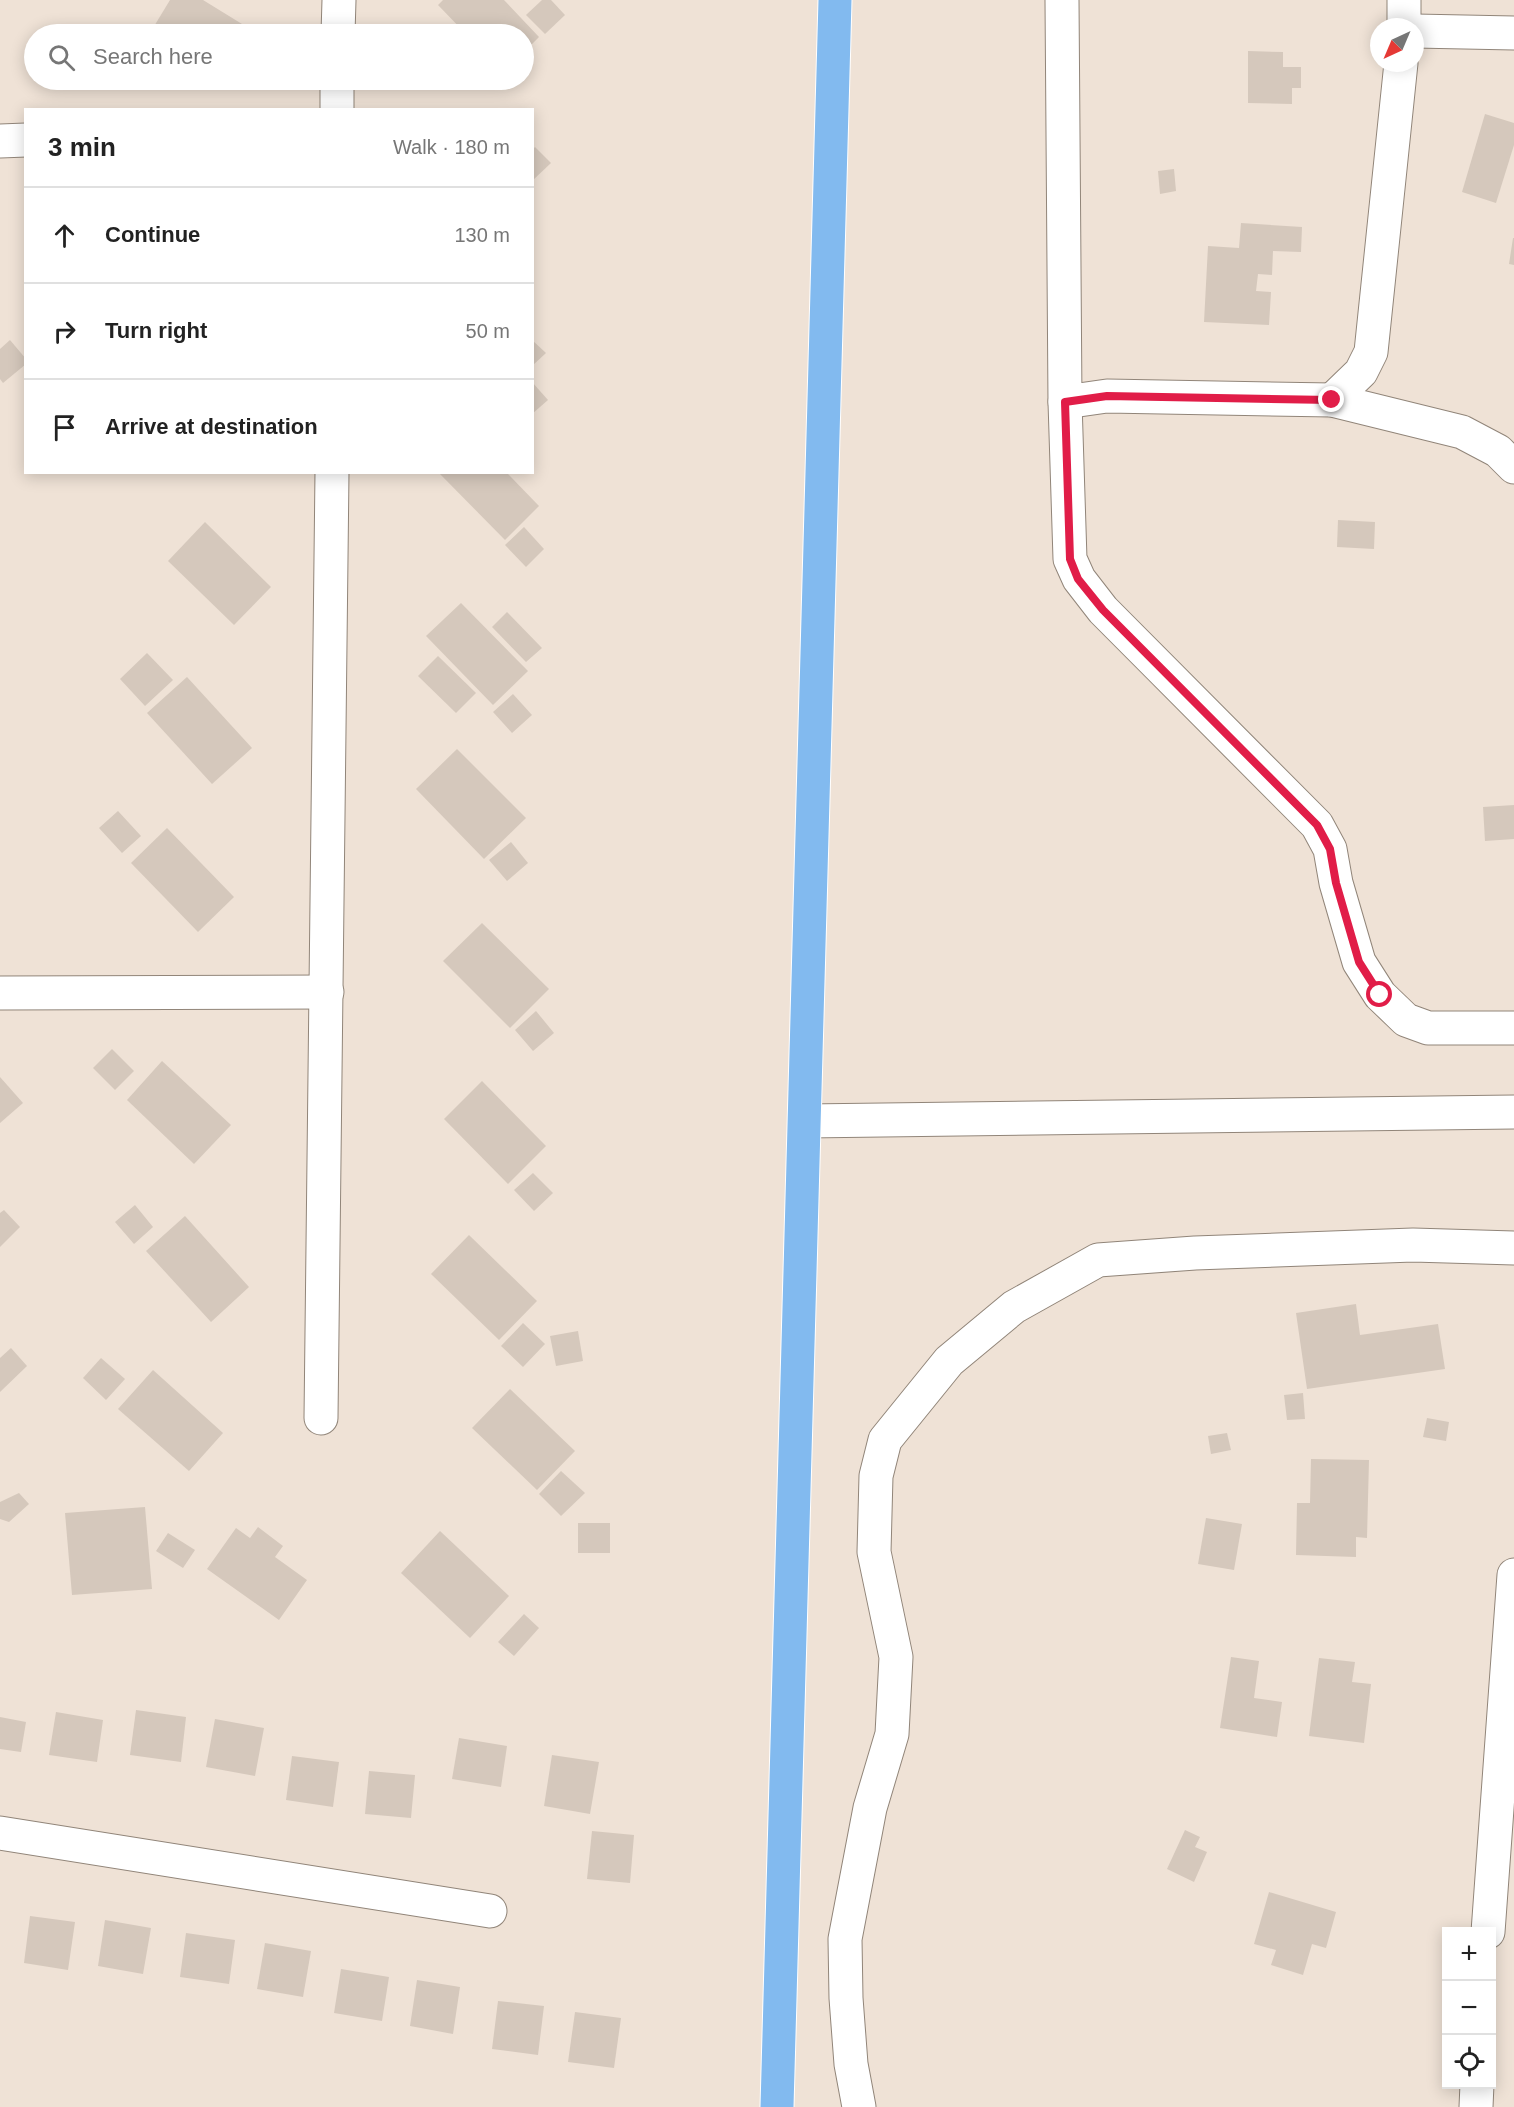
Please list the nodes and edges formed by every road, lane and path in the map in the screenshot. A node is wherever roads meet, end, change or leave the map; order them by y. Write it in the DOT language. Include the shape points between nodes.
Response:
graph roads {
  1 [pos="339,0"];
  2 [pos="835,0"];
  3 [pos="1062,0"];
  4 [pos="1404,0"];
  5 [pos="1404,18"];
  6 [pos="338,24"];
  7 [pos="1424,31"];
  8 [pos="1514,33"];
  9 [pos="1400,72"];
  10 [pos="337,90"];
  11 [pos="337,108"];
  12 [pos="24,140"];
  13 [pos="0,141"];
  14 [pos="1332,400"];
  15 [pos="1065,402"];
  16 [pos="1514,467"];
  17 [pos="332,474"];
  18 [pos="327,992"];
  19 [pos="0,993"];
  20 [pos="1514,1028"];
  21 [pos="1514,1112"];
  22 [pos="806,1120"];
  23 [pos="1514,1248"];
  24 [pos="321,1418"];
  25 [pos="1514,1575"];
  26 [pos="0,1833"];
  27 [pos="490,1911"];
  28 [pos="1488,1927"];
  29 [pos="1478,2089"];
  30 [pos="777,2107"];
  31 [pos="859,2107"];
  32 [pos="1476,2107"];
  1 -- 6 [label="street"];
  2 -- 22 [label="main road"];
  3 -- 15 [label="street"];
  4 -- 5 [label="street"];
  7 -- 8 [label="street"];
  9 -- 14 [label="street" via="1371,352 1360,372"];
  10 -- 11 [label="street"];
  12 -- 13 [label="street"];
  14 -- 15 [label="street" via="1107,396"];
  14 -- 16 [label="street" via="1462,432 1498,451"];
  15 -- 20 [label="street" via="1070,559 1078,579 1103,610 1317,825 1330,849 1359,962 1380,995 1406,1020 1428,1028"];
  17 -- 18 [label="street"];
  18 -- 19 [label="street"];
  18 -- 24 [label="street"];
  21 -- 22 [label="street"];
  22 -- 30 [label="main road"];
  23 -- 31 [label="street" via="1401,1246 1098,1260 1014,1307 949,1361 885,1440 876,1476 874,1552 896,1657 892,1734 870,1808 845,1939 851,2064"];
  25 -- 28 [label="street"];
  26 -- 27 [label="street"];
  29 -- 32 [label="street"];
}
